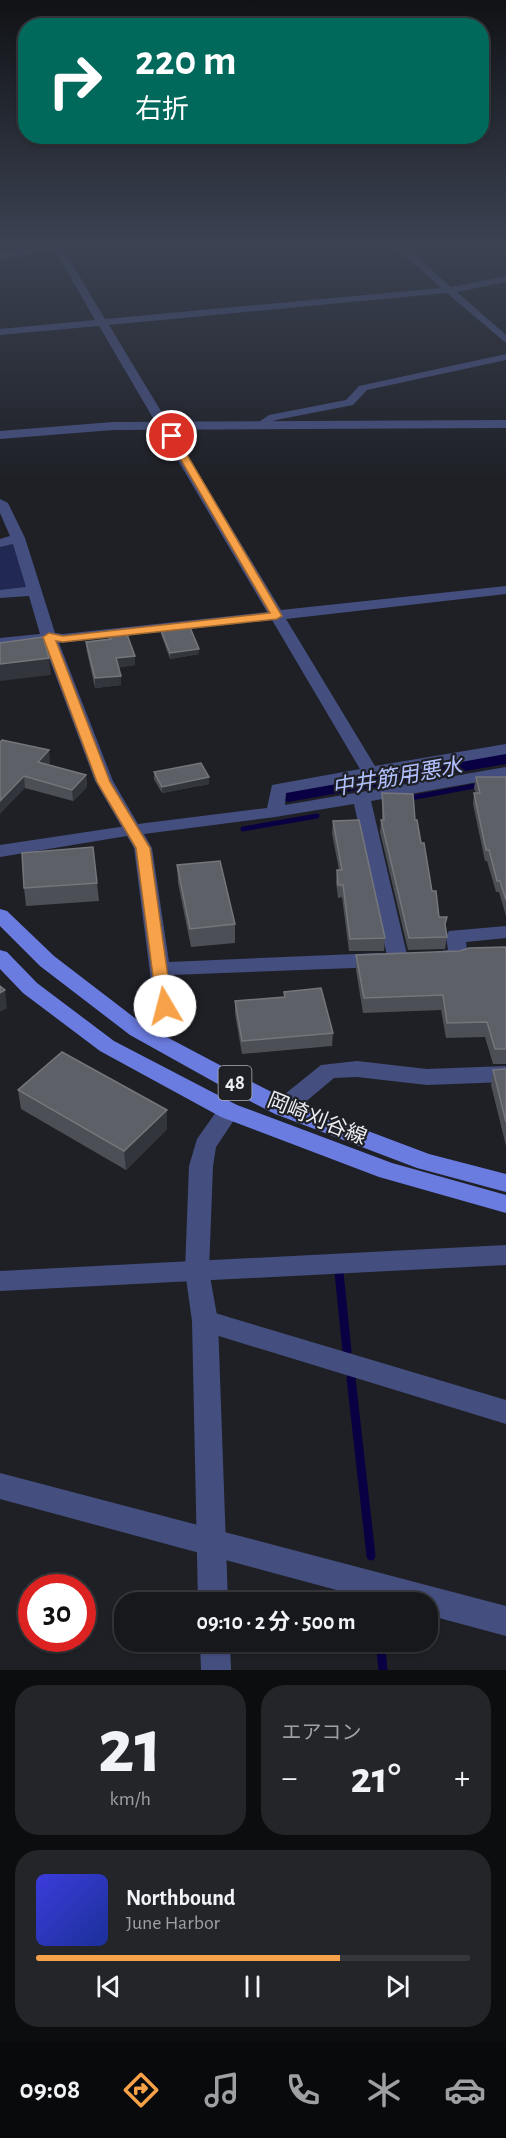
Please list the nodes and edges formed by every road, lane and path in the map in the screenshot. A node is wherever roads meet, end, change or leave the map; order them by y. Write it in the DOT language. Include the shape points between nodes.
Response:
graph roads {
  1 [pos="73,325"];
  2 [pos="105,325"];
  3 [pos="489,325"];
  4 [pos="0,332"];
  5 [pos="506,340"];
  6 [pos="506,357"];
  7 [pos="261,424"];
  8 [pos="506,424"];
  9 [pos="165,426"];
  10 [pos="0,435"];
  11 [pos="0,503"];
  12 [pos="18,538"];
  13 [pos="0,543"];
  14 [pos="506,590"];
  15 [pos="33,591"];
  16 [pos="0,594"];
  17 [pos="277,616"];
  18 [pos="49,637"];
  19 [pos="0,643"];
  20 [pos="506,749"];
  21 [pos="370,772"];
  22 [pos="506,772"];
  23 [pos="361,797"];
  24 [pos="274,812"];
  25 [pos="133,830"];
  26 [pos="0,851"];
  27 [pos="0,915"];
  28 [pos="506,932"];
  29 [pos="0,957"];
  30 [pos="398,959"];
  31 [pos="159,969"];
  32 [pos="137,1030"];
  33 [pos="506,1074"];
  34 [pos="283,1108"];
  35 [pos="229,1111"];
  36 [pos="506,1183"];
  37 [pos="506,1204"];
  38 [pos="506,1255"];
  39 [pos="197,1271"];
  40 [pos="0,1281"];
  41 [pos="205,1321"];
  42 [pos="506,1412"];
  43 [pos="0,1486"];
  44 [pos="211,1541"];
  45 [pos="213,1592"];
  46 [pos="506,1621"];
  47 [pos="215,1652"];
  48 [pos="216,1670"];
  1 -- 4 [label="street"];
  2 -- 9 [label="street"];
  3 -- 5 [label="street"];
  6 -- 7 [label="street" via="363,388 349,403 273,417"];
  7 -- 8 [label="street"];
  7 -- 9 [label="street"];
  9 -- 10 [label="street"];
  9 -- 17 [label="street"];
  11 -- 12 [label="street"];
  12 -- 13 [label="street"];
  12 -- 15 [label="street"];
  14 -- 17 [label="street"];
  15 -- 16 [label="street"];
  15 -- 18 [label="street"];
  17 -- 18 [label="street" via="63,639"];
  17 -- 21 [label="street"];
  18 -- 19 [label="street"];
  18 -- 25 [label="street" via="104,782"];
  20 -- 21 [label="street"];
  21 -- 24 [label="street" via="278,789"];
  22 -- 23 [label="street"];
  23 -- 24 [label="street"];
  23 -- 30 [label="street"];
  24 -- 25 [label="street"];
  25 -- 26 [label="street"];
  25 -- 31 [label="street" via="143,848"];
  27 -- 32 [label="main road, 岡崎刈谷線 / 48" via="47,961"];
  28 -- 30 [label="street" via="456,936 458,957"];
  29 -- 35 [label="main road, 岡崎刈谷線 / 48" via="30,987 107,1046"];
  30 -- 31 [label="street"];
  31 -- 32 [label="street" via="165,1006"];
  32 -- 34 [label="main road, 岡崎刈谷線 / 48"];
  33 -- 34 [label="street" via="427,1077 329,1070"];
  34 -- 36 [label="main road, 岡崎刈谷線 / 48" via="425,1162"];
  35 -- 37 [label="main road, 岡崎刈谷線 / 48" via="387,1171"];
  35 -- 39 [label="street" via="205,1145"];
  38 -- 39 [label="street"];
  39 -- 40 [label="street"];
  39 -- 41 [label="street"];
  41 -- 42 [label="street"];
  41 -- 44 [label="street"];
  43 -- 44 [label="street"];
  44 -- 45 [label="street"];
  44 -- 46 [label="street"];
  47 -- 48 [label="street"];
}
